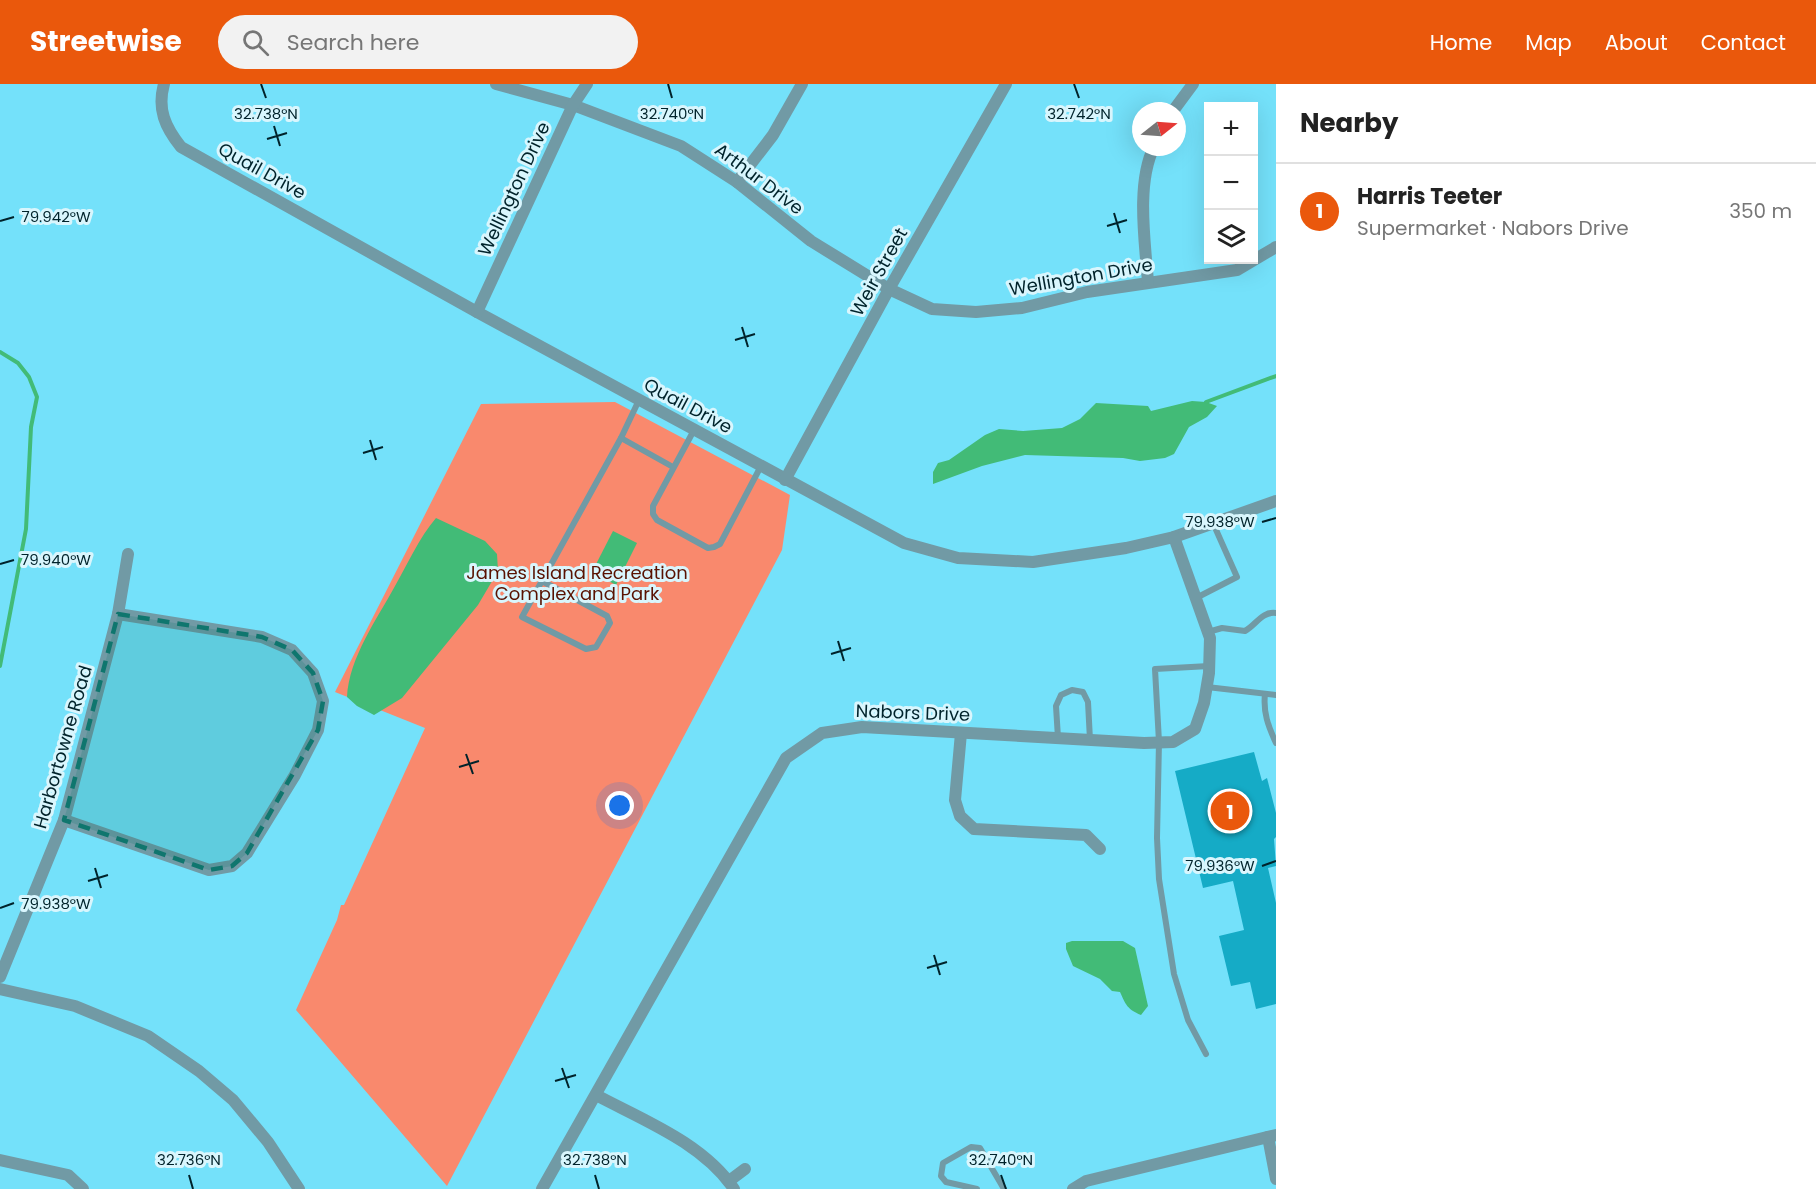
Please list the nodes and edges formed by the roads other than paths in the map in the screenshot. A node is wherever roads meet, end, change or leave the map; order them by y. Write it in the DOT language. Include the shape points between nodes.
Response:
graph roads {
  1 [pos="164,84"];
  2 [pos="496,84"];
  3 [pos="587,84"];
  4 [pos="802,84"];
  5 [pos="1006,84"];
  6 [pos="1192,84"];
  7 [pos="1179,102"];
  8 [pos="573,105"];
  9 [pos="1151,156"];
  10 [pos="737,182"];
  11 [pos="1276,247"];
  12 [pos="1148,282"];
  13 [pos="890,289"];
  14 [pos="477,312"];
  15 [pos="639,400"];
  16 [pos="694,430"];
  17 [pos="621,438"];
  18 [pos="761,466"];
  19 [pos="673,467"];
  20 [pos="785,480"];
  21 [pos="1276,501"];
  22 [pos="1213,523"];
  23 [pos="1174,537"];
  24 [pos="128,554"];
  25 [pos="542,581"];
  26 [pos="1196,598"];
  27 [pos="118,614"];
  28 [pos="1276,614"];
  29 [pos="1208,632"];
  30 [pos="1209,666"];
  31 [pos="1206,687"];
  32 [pos="1265,694"];
  33 [pos="1276,695"];
  34 [pos="961,733"];
  35 [pos="1058,738"];
  36 [pos="1090,740"];
  37 [pos="1159,742"];
  38 [pos="1276,743"];
  39 [pos="63,820"];
  40 [pos="1100,849"];
  41 [pos="0,977"];
  42 [pos="0,989"];
  43 [pos="1206,1054"];
  44 [pos="596,1095"];
  45 [pos="1272,1136"];
  46 [pos="0,1160"];
  47 [pos="745,1169"];
  48 [pos="1276,1179"];
  49 [pos="732,1185"];
  50 [pos="83,1189"];
  51 [pos="299,1189"];
  52 [pos="542,1189"];
  53 [pos="977,1189"];
  54 [pos="1004,1189"];
  55 [pos="1073,1189"];
  1 -- 14 [label="street, Quail Drive" via="161,110 168,130 181,147"];
  2 -- 8 [label="street, Arthur Drive"];
  3 -- 8 [label="street, Wellington Drive"];
  4 -- 10 [label="street" via="773,135"];
  5 -- 13 [label="street, Weir Street"];
  6 -- 7 [label="street"];
  8 -- 10 [label="street, Arthur Drive" via="681,146"];
  8 -- 14 [label="street, Wellington Drive"];
  9 -- 12 [label="street" via="1143,198"];
  10 -- 13 [label="street, Arthur Drive" via="812,241"];
  11 -- 12 [label="street, Wellington Drive" via="1237,270"];
  12 -- 13 [label="street, Wellington Drive" via="1022,308 976,312 932,309"];
  13 -- 20 [label="street, Weir Street"];
  14 -- 15 [label="street, Quail Drive"];
  15 -- 16 [label="street, Quail Drive"];
  15 -- 17 [label="lane"];
  16 -- 18 [label="street, Quail Drive"];
  16 -- 19 [label="lane"];
  17 -- 19 [label="lane"];
  17 -- 25 [label="lane"];
  18 -- 19 [label="lane" via="720,543 708,548 657,520 653,514 653,506"];
  18 -- 20 [label="street, Quail Drive"];
  20 -- 23 [label="street, Quail Drive" via="904,543 958,558 1034,562"];
  21 -- 22 [label="street, Quail Drive"];
  22 -- 23 [label="street, Quail Drive"];
  22 -- 26 [label="lane" via="1237,577"];
  23 -- 26 [label="street, Nabors Drive"];
  24 -- 27 [label="street, Harbortowne Road"];
  25 -- 25 [label="lane" via="522,617 586,649 596,647 610,623 607,616"];
  26 -- 29 [label="street, Nabors Drive"];
  27 -- 39 [label="street, Harbortowne Road"];
  27 -- 39 [label="street" via="262,637 292,650 312,673 323,701 318,730 247,853 232,866 209,870"];
  28 -- 29 [label="lane" via="1262,616 1245,631 1222,628"];
  29 -- 30 [label="street, Nabors Drive"];
  30 -- 31 [label="street, Nabors Drive"];
  30 -- 37 [label="lane" via="1155,669"];
  31 -- 32 [label="lane"];
  31 -- 37 [label="street, Nabors Drive" via="1195,729 1173,742"];
  32 -- 33 [label="lane"];
  32 -- 38 [label="lane" via="1264,709"];
  34 -- 35 [label="street, Nabors Drive"];
  34 -- 40 [label="street" via="955,800 960,816 974,829 1086,835"];
  34 -- 44 [label="street, Nabors Drive" via="862,727 822,733 786,758"];
  35 -- 36 [label="street, Nabors Drive"];
  35 -- 36 [label="lane" via="1056,706 1061,695 1072,690 1083,692 1088,702"];
  36 -- 37 [label="street, Nabors Drive"];
  37 -- 43 [label="lane" via="1159,879 1174,974 1188,1020"];
  39 -- 41 [label="street, Harbortowne Road"];
  42 -- 51 [label="street" via="75,1006 148,1036 233,1100 268,1142"];
  44 -- 49 [label="street" via="688,1145 708,1159"];
  44 -- 52 [label="street, Nabors Drive"];
  45 -- 48 [label="street"];
  45 -- 55 [label="street" via="1086,1181"];
  46 -- 50 [label="street" via="68,1175"];
  47 -- 49 [label="street"];
  53 -- 54 [label="lane" via="946,1182 941,1176 943,1163 971,1148 980,1148"];
}
